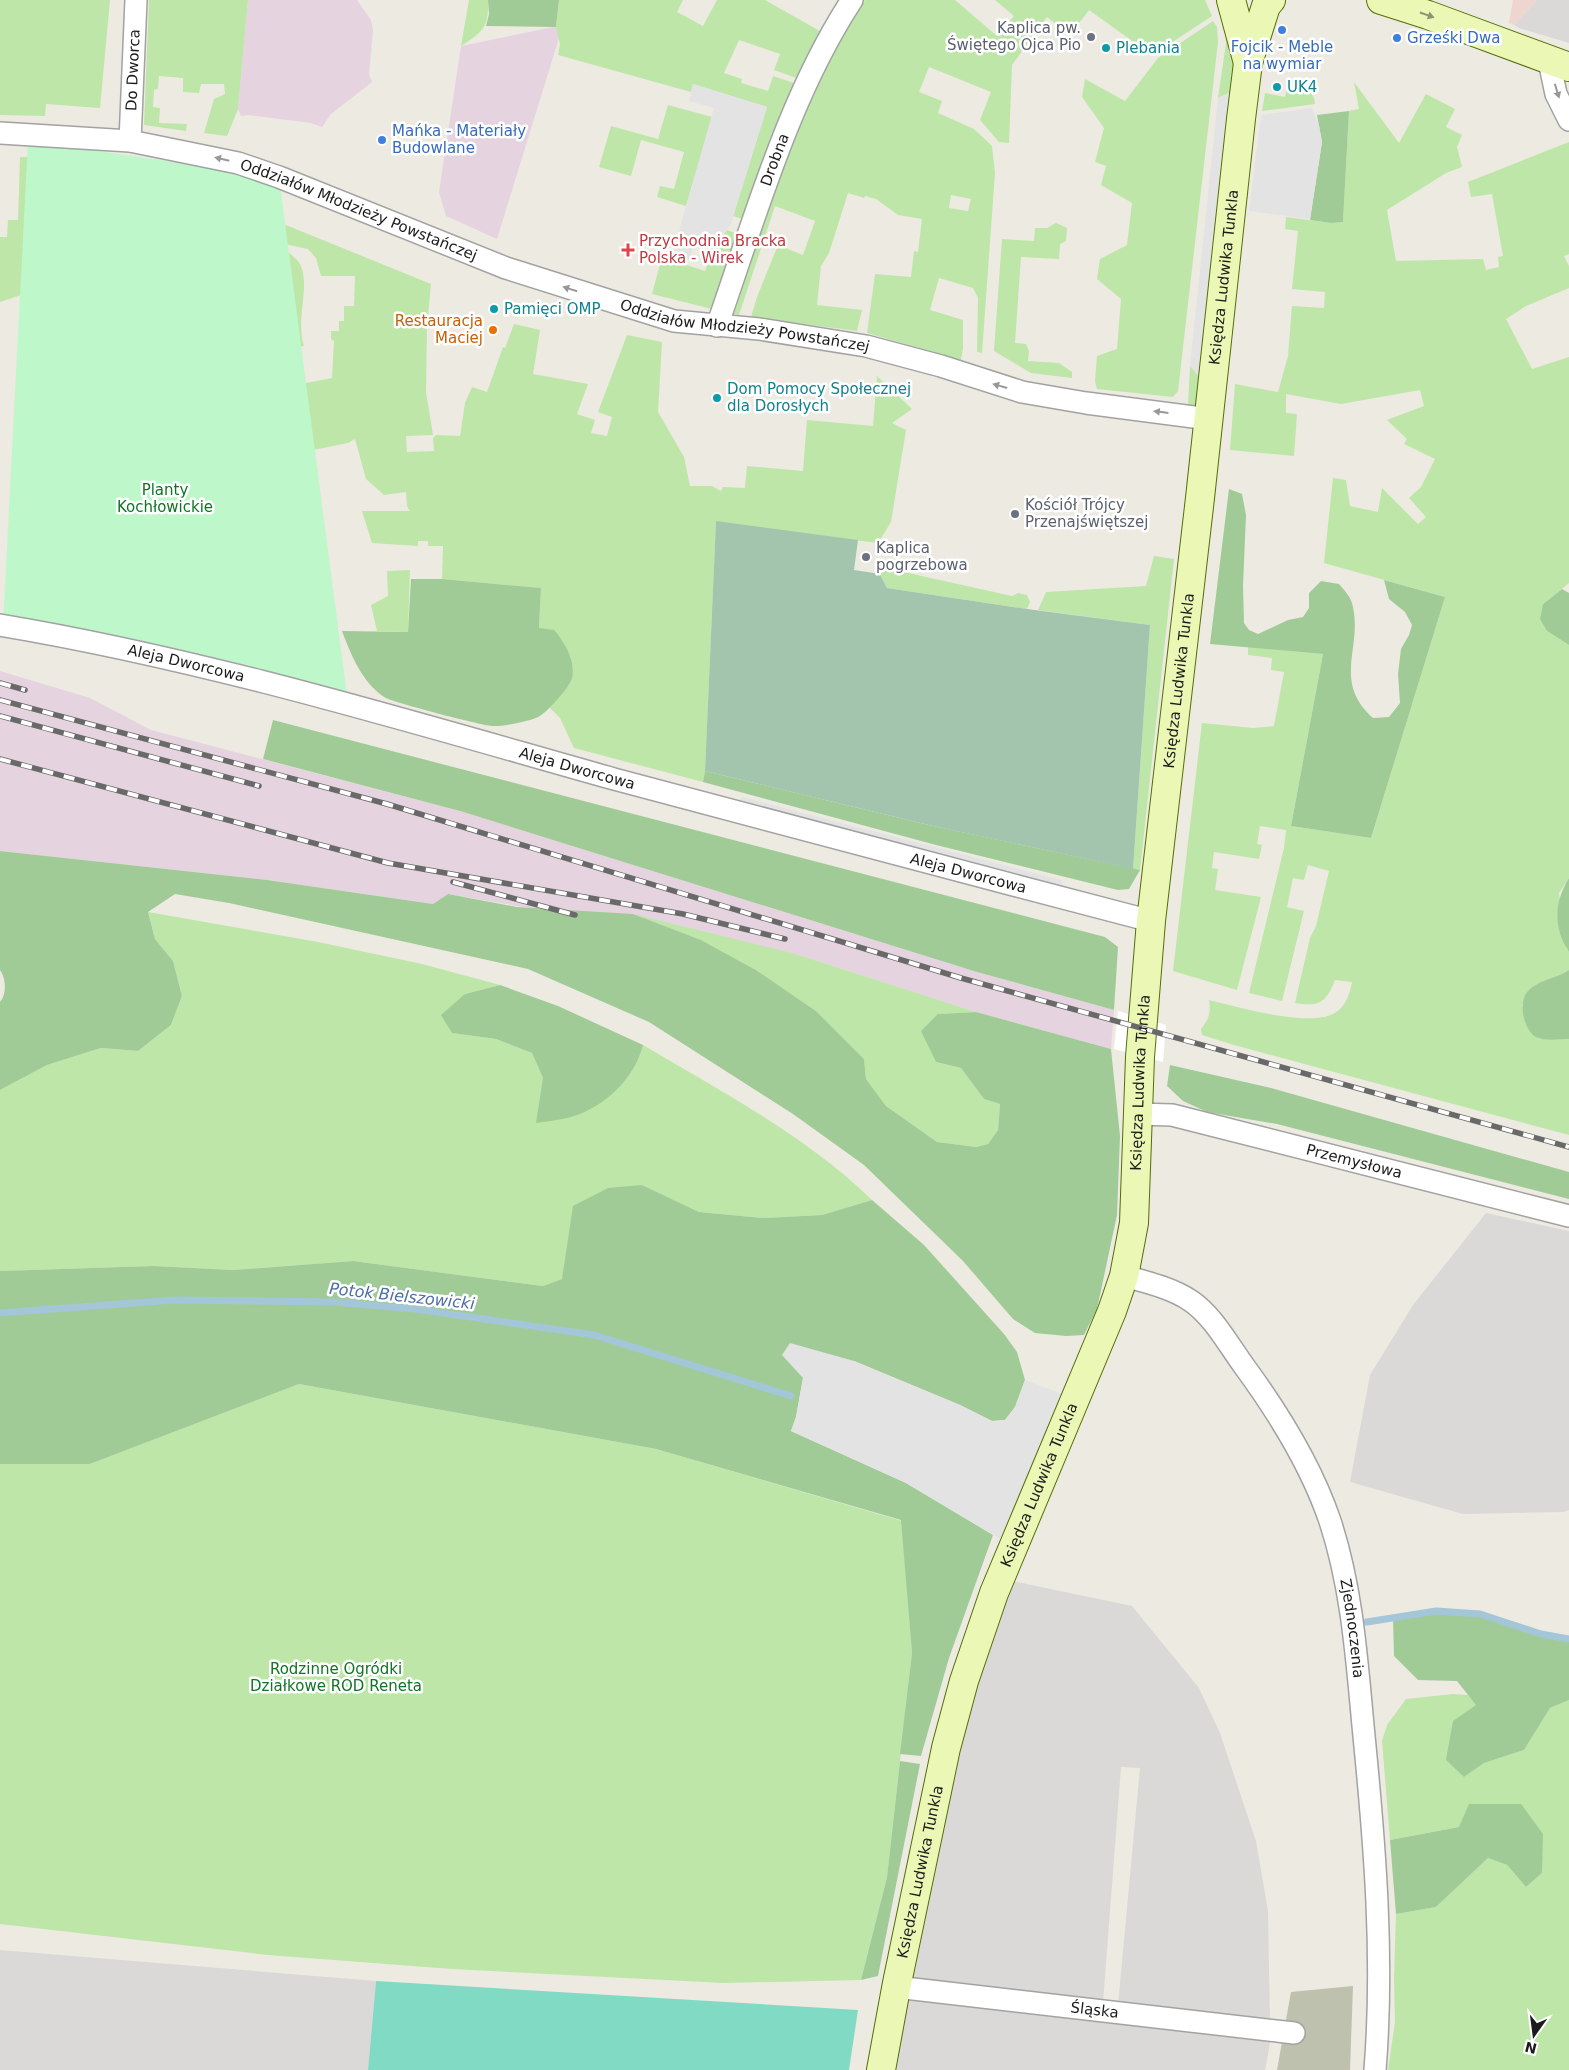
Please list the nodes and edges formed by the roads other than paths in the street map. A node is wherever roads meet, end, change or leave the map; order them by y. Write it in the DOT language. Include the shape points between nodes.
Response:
graph roads {
  1 [pos="136,0"];
  2 [pos="852,0"];
  3 [pos="1231,0"];
  4 [pos="1271,0"];
  5 [pos="1381,0"];
  6 [pos="1248,63"];
  7 [pos="1559,64"];
  8 [pos="1569,120"];
  9 [pos="0,133"];
  10 [pos="130,141"];
  11 [pos="716,326"];
  12 [pos="1209,418"];
  13 [pos="0,624"];
  14 [pos="1151,921"];
  15 [pos="1138,1114"];
  16 [pos="1569,1216"];
  17 [pos="1124,1276"];
  18 [pos="896,1987"];
  19 [pos="1294,2033"];
  20 [pos="881,2070"];
  21 [pos="1375,2070"];
  1 -- 10 [label="street, Do Dworca"];
  2 -- 11 [label="street, Drobna" via="838,20 799,100"];
  3 -- 6 [label="street, Księdza Ludwika Tunkla"];
  4 -- 6 [label="street, Księdza Ludwika Tunkla" via="1266,6"];
  5 -- 7 [label="street, one-way"];
  6 -- 12 [label="street, Księdza Ludwika Tunkla"];
  7 -- 8 [label="street, one-way" via="1556,94"];
  9 -- 10 [label="street, Oddziałów Młodzieży Powstańczej"];
  11 -- 10 [label="street, Oddziałów Młodzieży Powstańczej, one-way" via="674,322 506,268 238,163"];
  12 -- 11 [label="street, Oddziałów Młodzieży Powstańczej, one-way" via="1022,392 866,346 759,329"];
  12 -- 14 [label="street, Księdza Ludwika Tunkla"];
  13 -- 14 [label="street, Aleja Dworcowa" via="119,647 348,703 744,814"];
  14 -- 15 [label="street, Księdza Ludwika Tunkla"];
  15 -- 16 [label="street, Przemysłowa" via="1172,1115"];
  15 -- 17 [label="street, Księdza Ludwika Tunkla" via="1134,1223"];
  17 -- 18 [label="street, Księdza Ludwika Tunkla" via="1104,1332 994,1593 964,1681 946,1748"];
  17 -- 21 [label="street, Zjednoczenia" via="1179,1295 1210,1318 1260,1388 1310,1473 1330,1521 1344,1572 1352,1621 1369,1780 1378,1946"];
  18 -- 19 [label="street, Śląska"];
  18 -- 20 [label="street, Księdza Ludwika Tunkla"];
}
